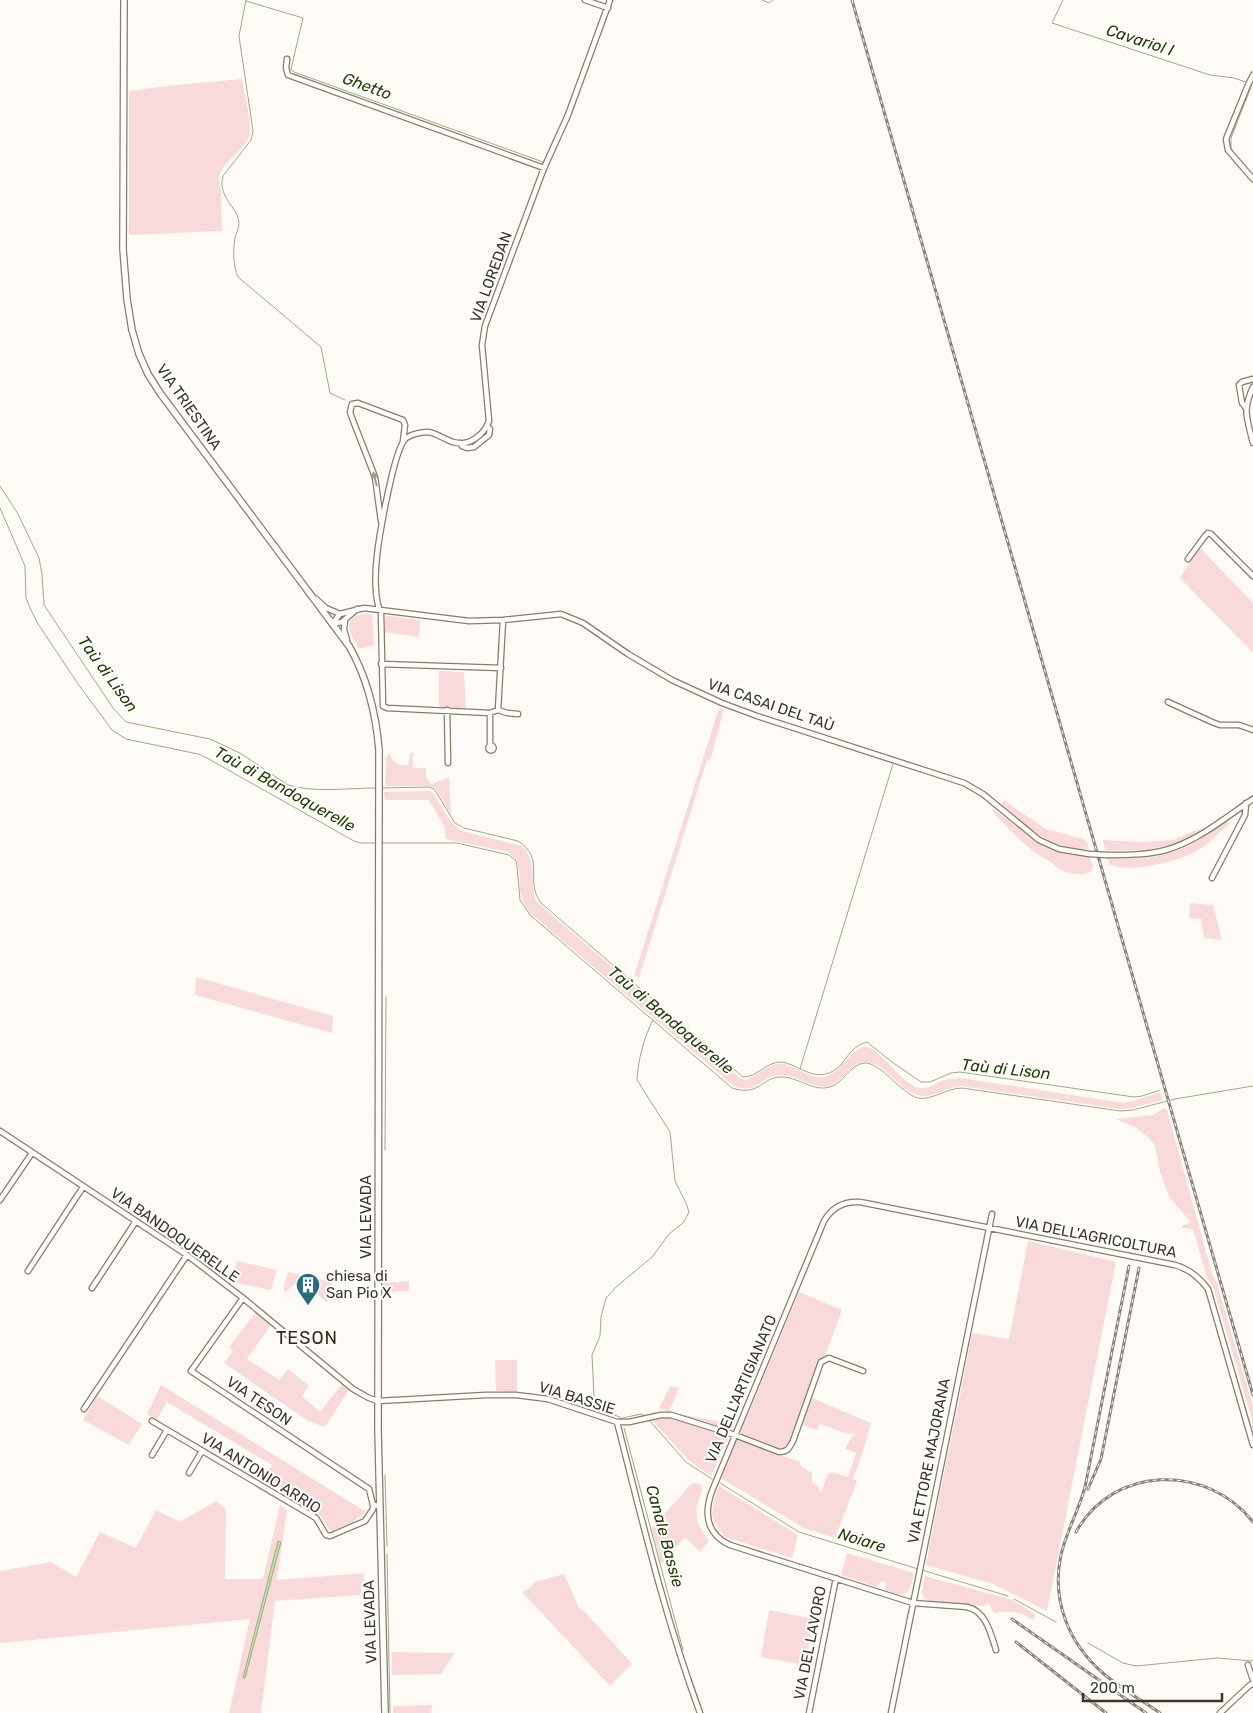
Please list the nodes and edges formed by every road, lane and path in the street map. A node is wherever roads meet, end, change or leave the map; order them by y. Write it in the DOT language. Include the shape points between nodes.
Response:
graph roads {
  1 [pos="124,0"];
  2 [pos="585,0"];
  3 [pos="610,0"];
  4 [pos="608,8"];
  5 [pos="287,59"];
  6 [pos="1253,76"];
  7 [pos="544,168"];
  8 [pos="1253,179"];
  9 [pos="1253,379"];
  10 [pos="1253,387"];
  11 [pos="1246,407"];
  12 [pos="403,441"];
  13 [pos="1253,442"];
  14 [pos="382,528"];
  15 [pos="1188,559"];
  16 [pos="1253,576"];
  17 [pos="312,595"];
  18 [pos="358,608"];
  19 [pos="378,609"];
  20 [pos="340,614"];
  21 [pos="345,620"];
  22 [pos="503,620"];
  23 [pos="332,624"];
  24 [pos="350,646"];
  25 [pos="381,664"];
  26 [pos="501,668"];
  27 [pos="1168,702"];
  28 [pos="448,710"];
  29 [pos="498,710"];
  30 [pos="490,713"];
  31 [pos="518,714"];
  32 [pos="1253,730"];
  33 [pos="490,746"];
  34 [pos="379,750"];
  35 [pos="448,763"];
  36 [pos="1253,798"];
  37 [pos="1246,803"];
  38 [pos="1212,878"];
  39 [pos="0,1131"];
  40 [pos="32,1153"];
  41 [pos="83,1187"];
  42 [pos="0,1200"];
  43 [pos="992,1214"];
  44 [pos="136,1221"];
  45 [pos="988,1228"];
  46 [pos="187,1255"];
  47 [pos="28,1271"];
  48 [pos="92,1288"];
  49 [pos="244,1298"];
  50 [pos="863,1371"];
  51 [pos="378,1401"];
  52 [pos="84,1409"];
  53 [pos="152,1421"];
  54 [pos="617,1422"];
  55 [pos="166,1430"];
  56 [pos="735,1435"];
  57 [pos="1253,1444"];
  58 [pos="202,1451"];
  59 [pos="152,1454"];
  60 [pos="189,1473"];
  61 [pos="377,1505"];
  62 [pos="836,1578"];
  63 [pos="913,1603"];
  64 [pos="996,1650"];
  65 [pos="1248,1665"];
  66 [pos="1253,1680"];
  67 [pos="1253,1684"];
  68 [pos="385,1713"];
  69 [pos="700,1713"];
  70 [pos="809,1713"];
  71 [pos="890,1713"];
  72 [pos="1220,1713"];
  1 -- 17 [label="main road, VIA TRIESTINA" via="124,267 136,344 160,393"];
  2 -- 4 [label="street"];
  3 -- 4 [label="street, VIA LOREDAN"];
  4 -- 7 [label="street, VIA LOREDAN" via="568,116"];
  5 -- 7 [label="street" via="288,75"];
  6 -- 8 [label="street" via="1226,139 1228,150"];
  7 -- 12 [label="street, VIA LOREDAN" via="482,335 487,426 473,440 460,443 429,432 408,436"];
  9 -- 11 [label="street" via="1239,385"];
  10 -- 11 [label="street"];
  11 -- 13 [label="street"];
  12 -- 14 [label="street"];
  14 -- 12 [label="street, one-way" via="375,477 350,412 352,404 358,403 403,420"];
  14 -- 19 [label="street" via="377,557"];
  15 -- 16 [label="street" via="1208,533"];
  17 -- 20 [label="street" via="326,608"];
  17 -- 23 [label="main road, VIA TRIESTINA"];
  18 -- 19 [label="street, VIA CASAI DEL TAÙ"];
  18 -- 20 [label="street"];
  18 -- 21 [label="street"];
  19 -- 22 [label="street, VIA CASAI DEL TAÙ" via="469,621"];
  19 -- 25 [label="street" via="381,614"];
  20 -- 23 [label="street"];
  21 -- 23 [label="street"];
  21 -- 24 [label="street" via="344,630"];
  22 -- 26 [label="street"];
  22 -- 37 [label="street, VIA CASAI DEL TAÙ, bridge" via="561,614 576,619 628,654 704,695 757,716 964,783 983,794 1039,840 1060,849 1089,854 1137,855 1167,850 1199,835"];
  23 -- 24 [label="main road, VIA TRIESTINA"];
  24 -- 34 [label="main road, VIA TRIESTINA" via="376,715"];
  25 -- 26 [label="street"];
  25 -- 28 [label="street" via="382,704 387,708"];
  26 -- 29 [label="street"];
  27 -- 32 [label="street" via="1212,722"];
  28 -- 30 [label="street"];
  28 -- 35 [label="street"];
  29 -- 30 [label="street"];
  29 -- 31 [label="street"];
  30 -- 33 [label="street"];
  34 -- 51 [label="main road, VIA LEVADA"];
  36 -- 37 [label="street"];
  37 -- 38 [label="street" via="1245,815"];
  39 -- 40 [label="street, VIA BANDOQUERELLE"];
  40 -- 41 [label="street, VIA BANDOQUERELLE"];
  40 -- 42 [label="street"];
  41 -- 44 [label="street, VIA BANDOQUERELLE"];
  41 -- 47 [label="street"];
  43 -- 45 [label="street, VIA ETTORE MAJORANA"];
  44 -- 46 [label="street, VIA BANDOQUERELLE"];
  44 -- 48 [label="street"];
  45 -- 56 [label="street, VIA DELL'ARTIGIANATO" via="860,1202 834,1208 824,1221"];
  45 -- 57 [label="street, VIA DELL'AGRICOLTURA" via="1175,1265 1186,1268 1201,1280 1208,1289"];
  45 -- 63 [label="street, VIA ETTORE MAJORANA"];
  46 -- 49 [label="street, VIA BANDOQUERELLE"];
  46 -- 52 [label="street"];
  49 -- 51 [label="street, VIA BANDOQUERELLE" via="353,1389"];
  49 -- 61 [label="street, VIA TESON" via="191,1371 369,1489"];
  50 -- 56 [label="street" via="829,1358 820,1362 789,1449 785,1452"];
  51 -- 54 [label="street, VIA BASSIE" via="516,1395 548,1399"];
  51 -- 61 [label="main road, VIA LEVADA"];
  53 -- 55 [label="street, VIA ANTONIO ARRIO"];
  54 -- 56 [label="street" via="671,1416"];
  54 -- 69 [label="street, VIA BASSIE" via="651,1556"];
  55 -- 58 [label="street, VIA ANTONIO ARRIO"];
  55 -- 59 [label="street"];
  56 -- 62 [label="street, VIA DELL'ARTIGIANATO" via="709,1501 710,1527 730,1545"];
  58 -- 60 [label="street"];
  58 -- 61 [label="street, VIA ANTONIO ARRIO" via="316,1518 326,1535 365,1521"];
  61 -- 68 [label="main road, VIA LEVADA"];
  62 -- 63 [label="street, VIA DELL'ARTIGIANATO"];
  62 -- 70 [label="street, VIA DEL LAVORO"];
  63 -- 64 [label="street, VIA DELL'ARTIGIANATO" via="976,1610 990,1631"];
  63 -- 71 [label="street, VIA ETTORE MAJORANA"];
  65 -- 66 [label="street"];
  67 -- 72 [label="street"];
}
